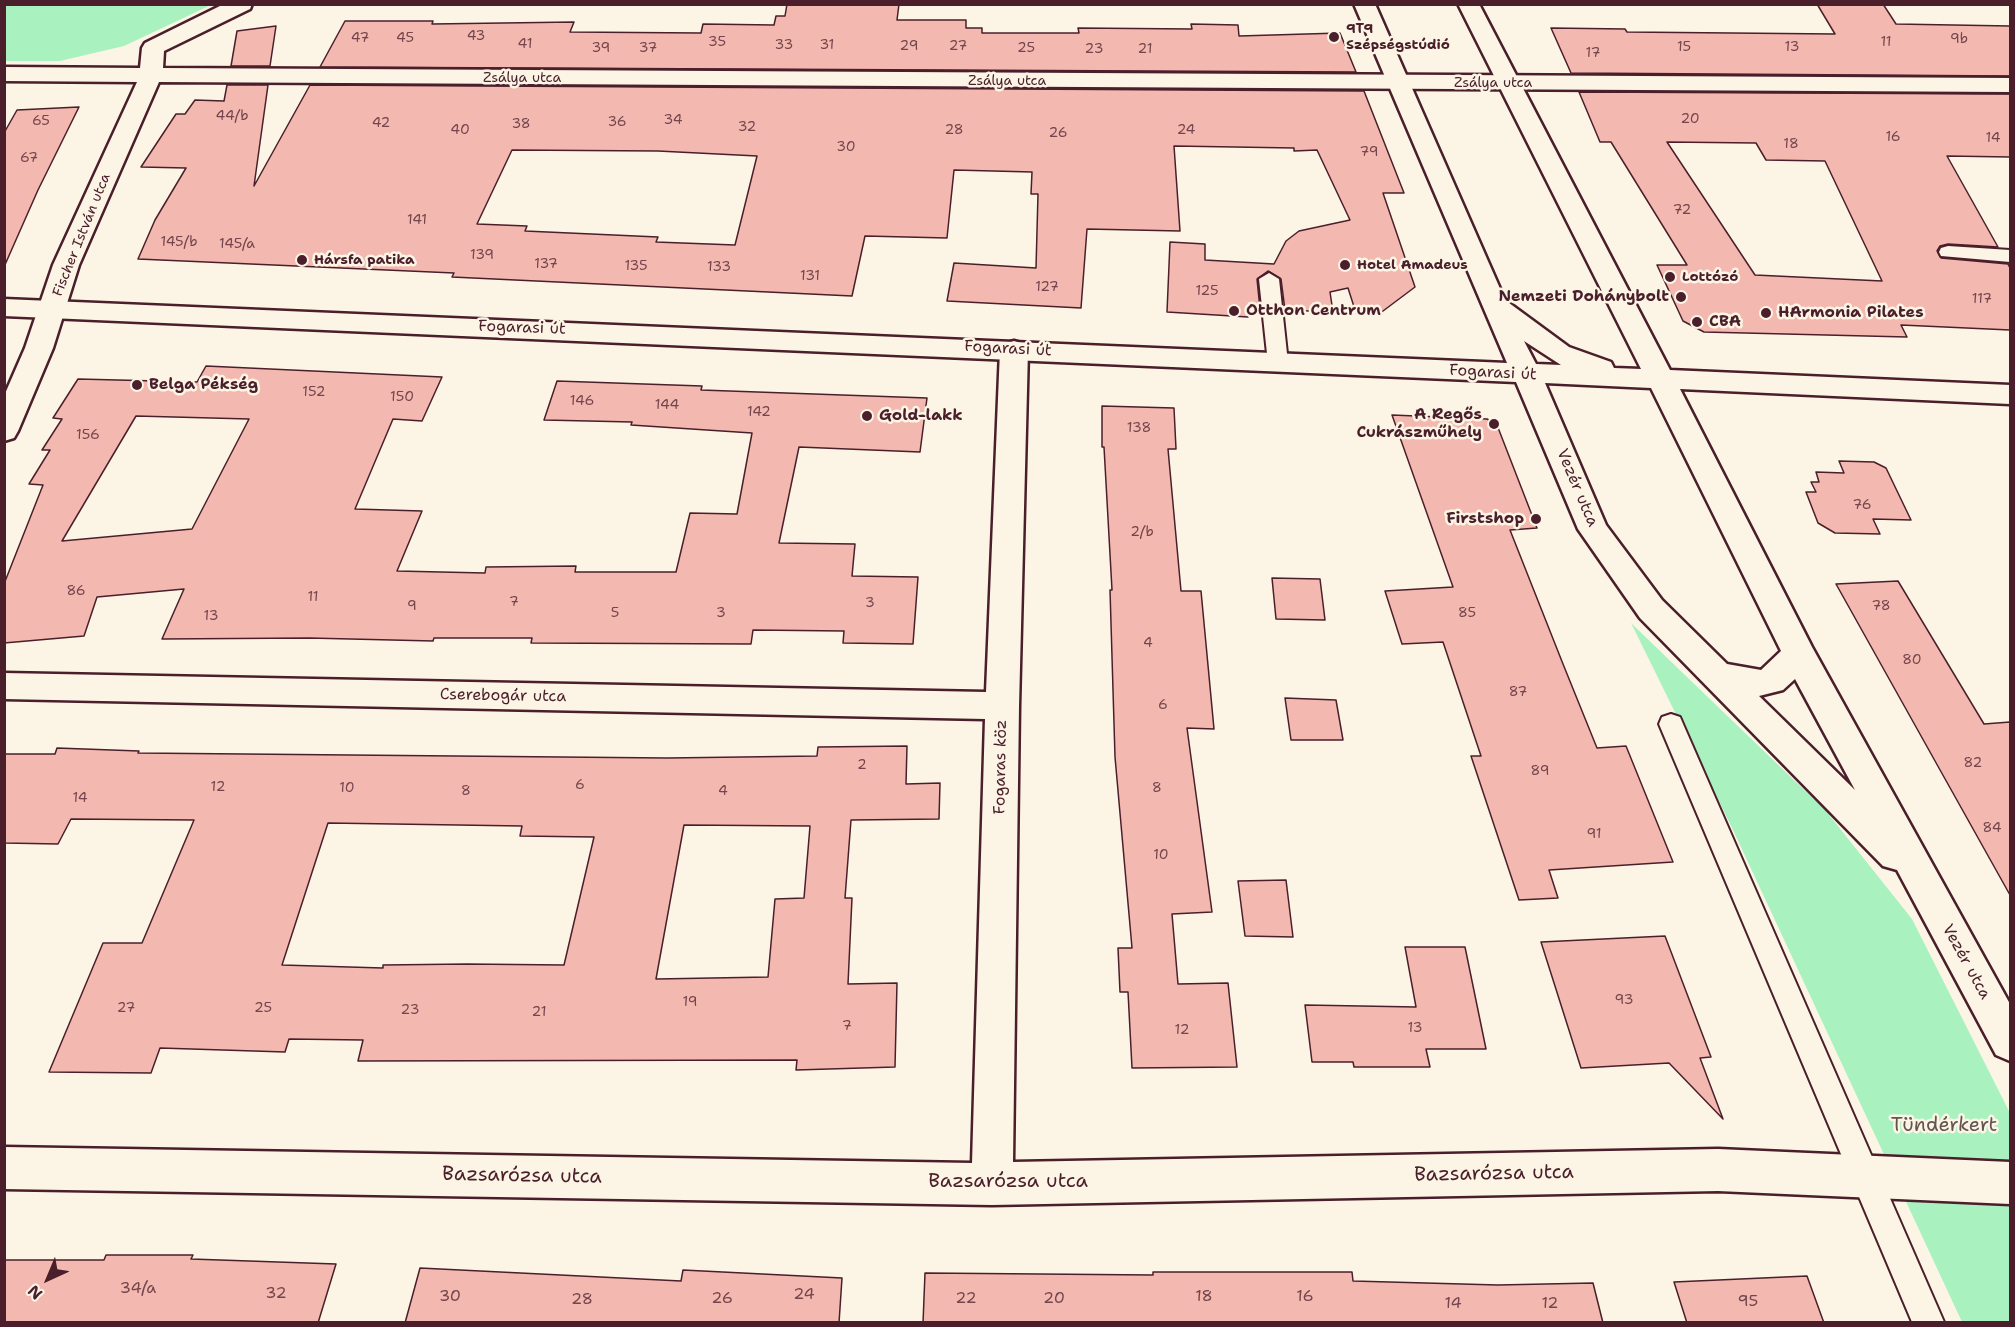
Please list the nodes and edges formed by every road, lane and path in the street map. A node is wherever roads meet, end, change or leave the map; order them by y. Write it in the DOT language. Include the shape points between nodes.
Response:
graph roads {
  1 [pos="242,4"];
  2 [pos="1364,4"];
  3 [pos="1468,4"];
  4 [pos="4,74"];
  5 [pos="151,75"];
  6 [pos="1398,83"];
  7 [pos="1509,84"];
  8 [pos="2010,85"];
  9 [pos="1948,252"];
  10 [pos="2010,256"];
  11 [pos="1269,279"];
  12 [pos="1492,300"];
  13 [pos="4,307"];
  14 [pos="53,308"];
  15 [pos="1014,350"];
  16 [pos="1278,363"];
  17 [pos="1526,375"];
  18 [pos="1662,381"];
  19 [pos="2010,394"];
  20 [pos="4,431"];
  21 [pos="1798,653"];
  22 [pos="1717,675"];
  23 [pos="4,686"];
  24 [pos="1002,706"];
  25 [pos="1671,724"];
  26 [pos="1922,882"];
  27 [pos="2010,1042"];
  28 [pos="4,1168"];
  29 [pos="1867,1175"];
  30 [pos="2010,1183"];
  31 [pos="992,1184"];
  32 [pos="1928,1323"];
  1 -- 5 [label="street, Fischer István utca" via="153,48"];
  2 -- 6 [label="street, Vezér utca"];
  3 -- 7 [label="street, Vezér utca"];
  4 -- 5 [label="street, Zsálya utca"];
  5 -- 6 [label="street, Zsálya utca"];
  5 -- 14 [label="street, Fischer István utca" via="71,254"];
  6 -- 7 [label="street, Zsálya utca"];
  6 -- 12 [label="street, Vezér utca"];
  7 -- 8 [label="street, Zsálya utca"];
  7 -- 18 [label="street, Vezér utca"];
  9 -- 10 [label="lane"];
  11 -- 16 [label="lane"];
  12 -- 17 [label="street, Vezér utca"];
  12 -- 18 [label="street" via="1550,348 1586,366"];
  13 -- 14 [label="street, Fogarasi út"];
  14 -- 15 [label="street, Fogarasi út"];
  14 -- 20 [label="street, Fischer István utca"];
  15 -- 16 [label="street, Fogarasi út"];
  15 -- 24 [label="street, Fogaras köz"];
  16 -- 17 [label="street, Fogarasi út"];
  17 -- 18 [label="street, Fogarasi út"];
  17 -- 22 [label="street, Vezér utca" via="1593,529 1651,609"];
  18 -- 19 [label="street, Fogarasi út"];
  18 -- 21 [label="street, Vezér utca"];
  21 -- 22 [label="street" via="1779,677 1760,684"];
  21 -- 26 [label="street, Vezér utca"];
  22 -- 26 [label="street, Vezér utca"];
  23 -- 24 [label="street, Cserebogár utca"];
  24 -- 31 [label="street, Fogaras köz"];
  25 -- 29 [label="lane"];
  26 -- 27 [label="street, Vezér utca"];
  28 -- 31 [label="street, Bazsarózsa utca"];
  29 -- 30 [label="street, Bazsarózsa utca"];
  29 -- 31 [label="street, Bazsarózsa utca" via="1718,1170"];
  29 -- 32 [label="lane"];
}
